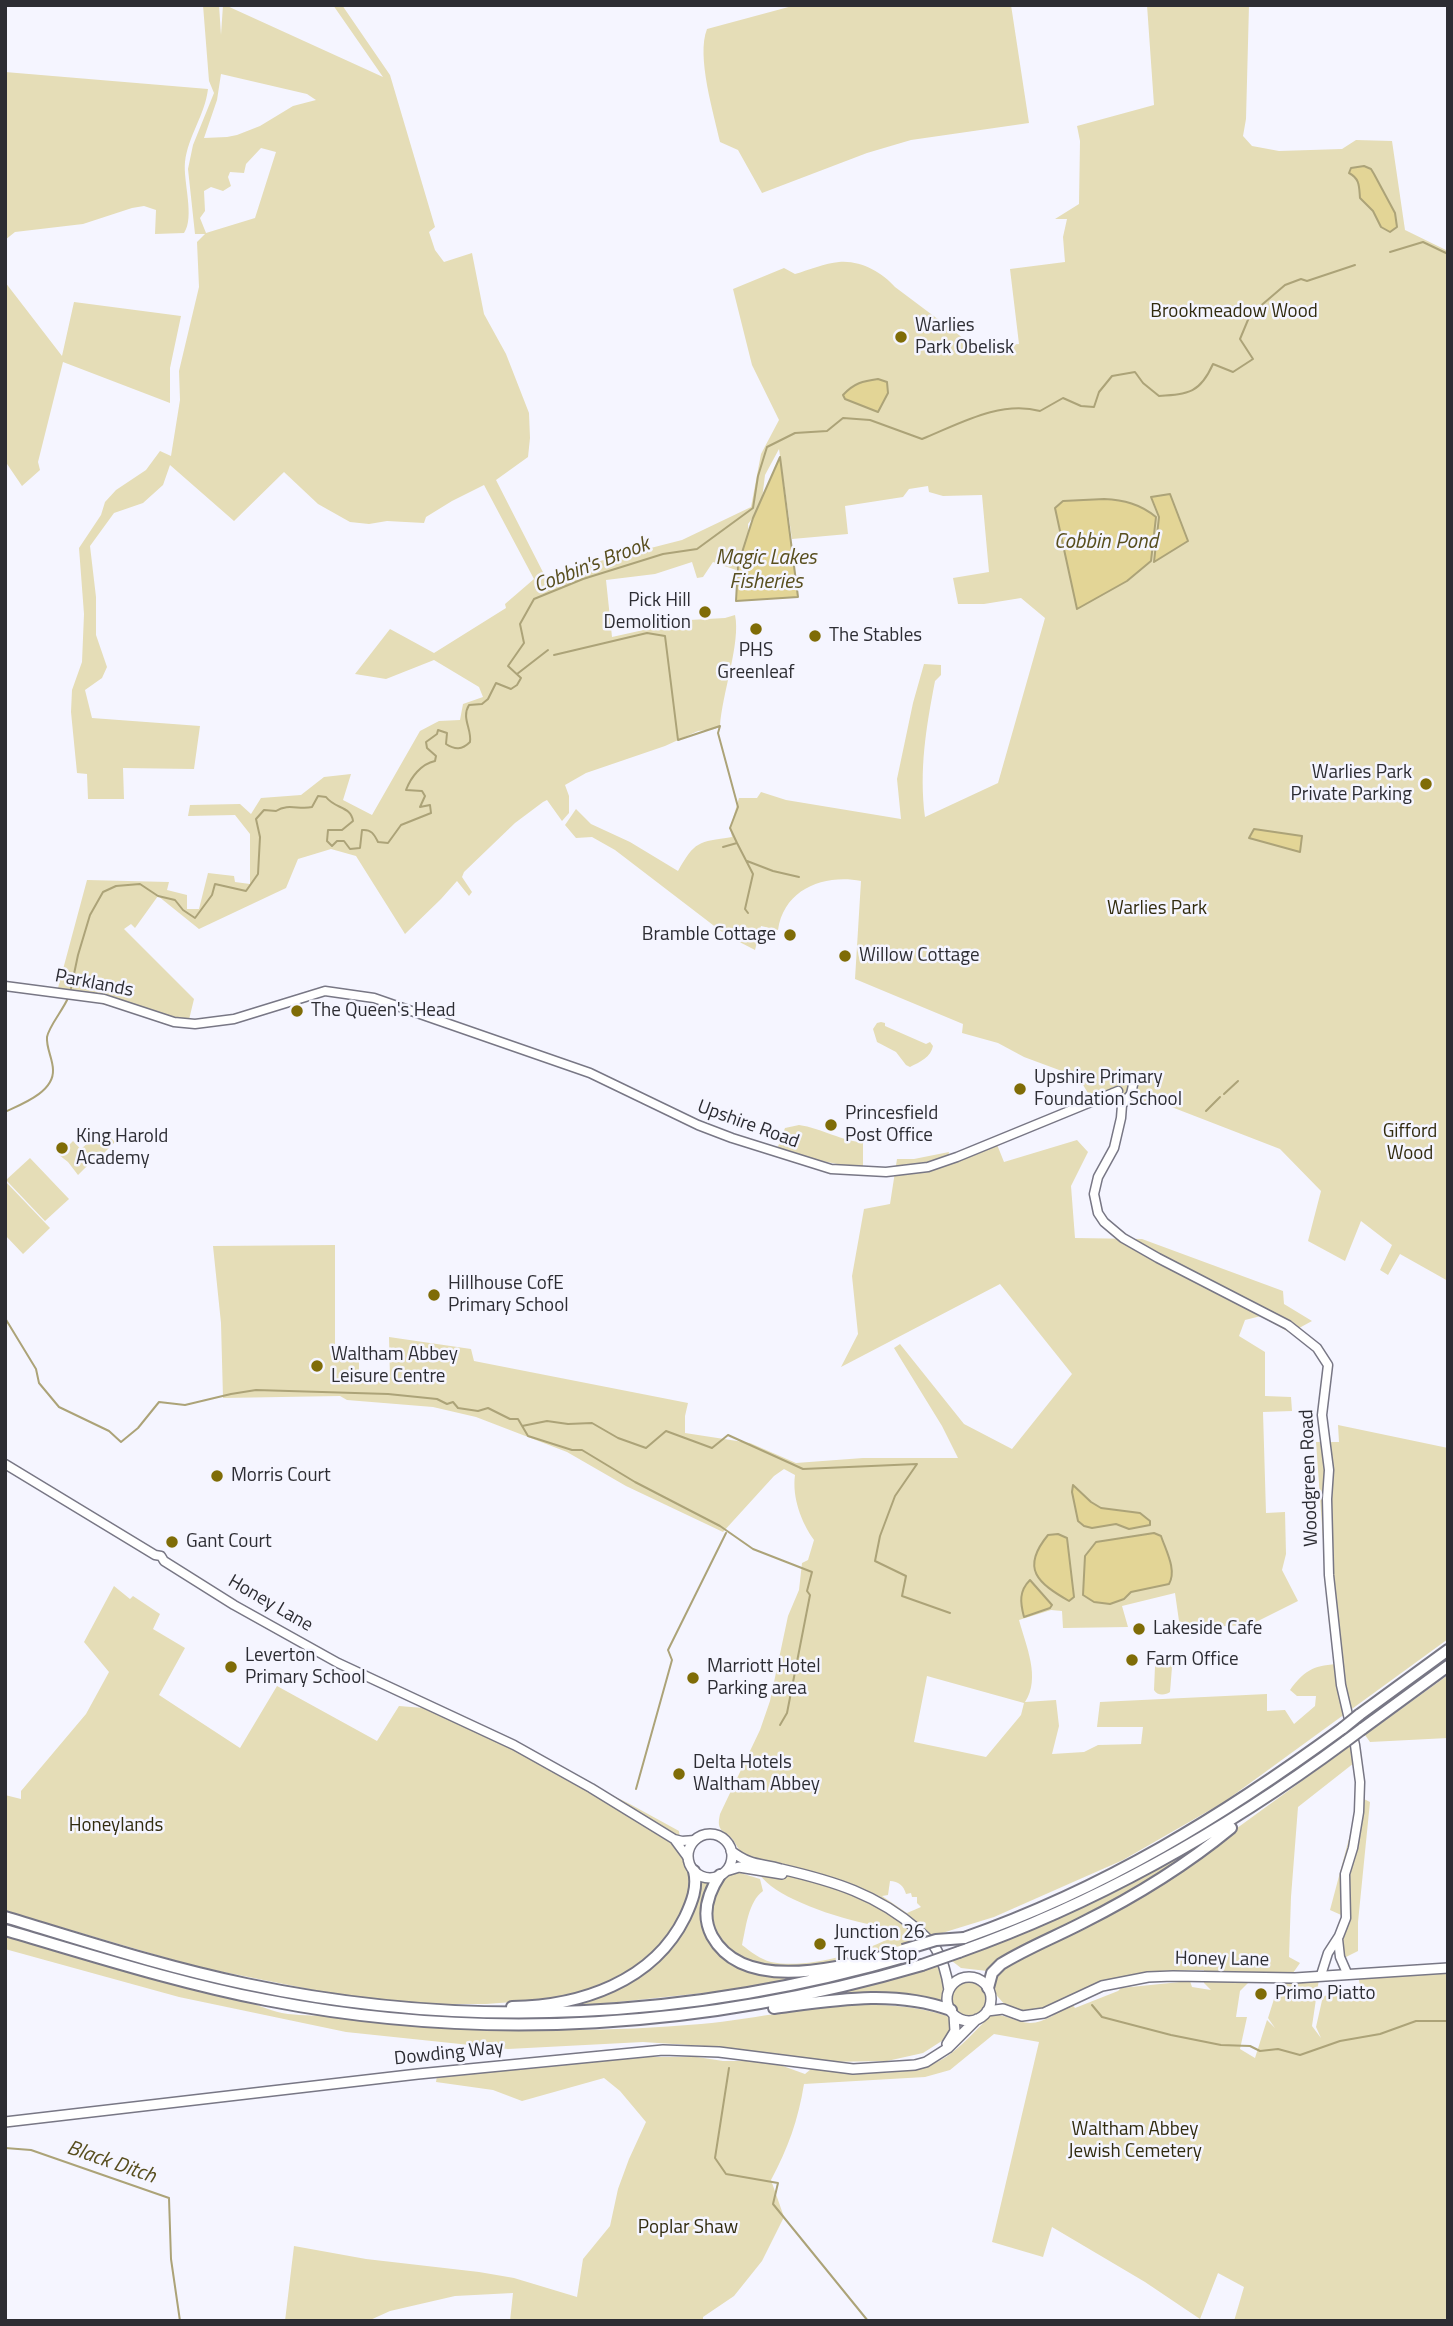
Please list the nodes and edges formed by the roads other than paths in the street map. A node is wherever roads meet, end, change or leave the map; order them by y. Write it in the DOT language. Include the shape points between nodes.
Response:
graph roads {
  1 [pos="5,986"];
  2 [pos="374,998"];
  3 [pos="1133,1085"];
  4 [pos="1122,1105"];
  5 [pos="5,1464"];
  6 [pos="1448,1650"];
  7 [pos="1448,1666"];
  8 [pos="1262,1801"];
  9 [pos="674,1839"];
  10 [pos="695,1840"];
  11 [pos="731,1851"];
  12 [pos="688,1857"];
  13 [pos="694,1871"];
  14 [pos="723,1873"];
  15 [pos="794,1873"];
  16 [pos="5,1917"];
  17 [pos="5,1930"];
  18 [pos="1339,1936"];
  19 [pos="907,1953"];
  20 [pos="943,1963"];
  21 [pos="1448,1968"];
  22 [pos="1347,1973"];
  23 [pos="1321,1975"];
  24 [pos="966,1978"];
  25 [pos="949,1990"];
  26 [pos="989,1991"];
  27 [pos="1003,2009"];
  28 [pos="987,2011"];
  29 [pos="450,2012"];
  30 [pos="952,2012"];
  31 [pos="670,2017"];
  32 [pos="977,2019"];
  33 [pos="898,2067"];
  34 [pos="5,2122"];
  1 -- 2 [label="street, Parklands" via="104,999 174,1022 195,1024 325,991"];
  2 -- 4 [label="street, Upshire Road" via="590,1073 743,1142 831,1169 886,1172 928,1167 1116,1092"];
  3 -- 4 [label="street, Woodgreen Road"];
  4 -- 18 [label="street, Woodgreen Road" via="1114,1148 1096,1185 1095,1202 1104,1222 1158,1258 1288,1325 1317,1348 1328,1365 1322,1415 1329,1470 1329,1575 1340,1685 1360,1782 1359,1812 1345,1874 1347,1910"];
  5 -- 9 [label="street, Honey Lane" via="273,1627 378,1684 514,1745"];
  6 -- 19 [label="highway, bridge" via="1248,1796 1152,1854 1050,1904 964,1938"];
  7 -- 8 [label="highway, bridge"];
  8 -- 26 [label="highway" via="1227,1832 1155,1881 1001,1964 992,1973"];
  8 -- 31 [label="highway, bridge" via="1117,1885 959,1952 797,1997"];
  9 -- 10 [label="street, Honey Lane"];
  9 -- 12 [label="street, Honey Lane"];
  10 -- 11 [label="main road" via="718,1836"];
  10 -- 12 [label="main road"];
  11 -- 14 [label="main road"];
  11 -- 15 [label="main road" via="750,1863"];
  12 -- 13 [label="main road"];
  13 -- 14 [label="main road" via="705,1877"];
  13 -- 29 [label="highway" via="695,1890 677,1931 656,1956 629,1977 601,1991 563,2001"];
  14 -- 15 [label="main road" via="739,1867"];
  14 -- 19 [label="highway" via="708,1897 710,1930 724,1951 746,1965 801,1971"];
  15 -- 20 [label="main road" via="845,1886 884,1905 926,1938"];
  16 -- 29 [label="highway" via="244,1984"];
  17 -- 31 [label="highway" via="215,1989 355,2014 528,2025"];
  18 -- 22 [label="street, Woodgreen Road" via="1338,1948"];
  18 -- 23 [label="street, Woodgreen Road"];
  19 -- 29 [label="highway" via="790,1986 680,2004 568,2013"];
  20 -- 24 [label="main road"];
  20 -- 25 [label="main road"];
  21 -- 22 [label="main road, Honey Lane"];
  22 -- 23 [label="main road, Honey Lane"];
  23 -- 27 [label="main road, Honey Lane" via="1148,1977 1102,1986 1044,2013 1022,2016"];
  24 -- 25 [label="main road"];
  24 -- 26 [label="main road" via="978,1979"];
  25 -- 30 [label="main road"];
  26 -- 27 [label="main road"];
  26 -- 28 [label="main road"];
  27 -- 28 [label="main road, Honey Lane"];
  28 -- 32 [label="main road"];
  30 -- 31 [label="highway" via="919,2001 878,1997 706,2019"];
  30 -- 32 [label="main road" via="964,2020"];
  30 -- 33 [label="main road, Dowding Way" via="955,2031 946,2045"];
  32 -- 33 [label="main road, Dowding Way" via="937,2056 915,2066"];
  33 -- 34 [label="main road, Dowding Way" via="853,2070 719,2052 663,2050"];
}
